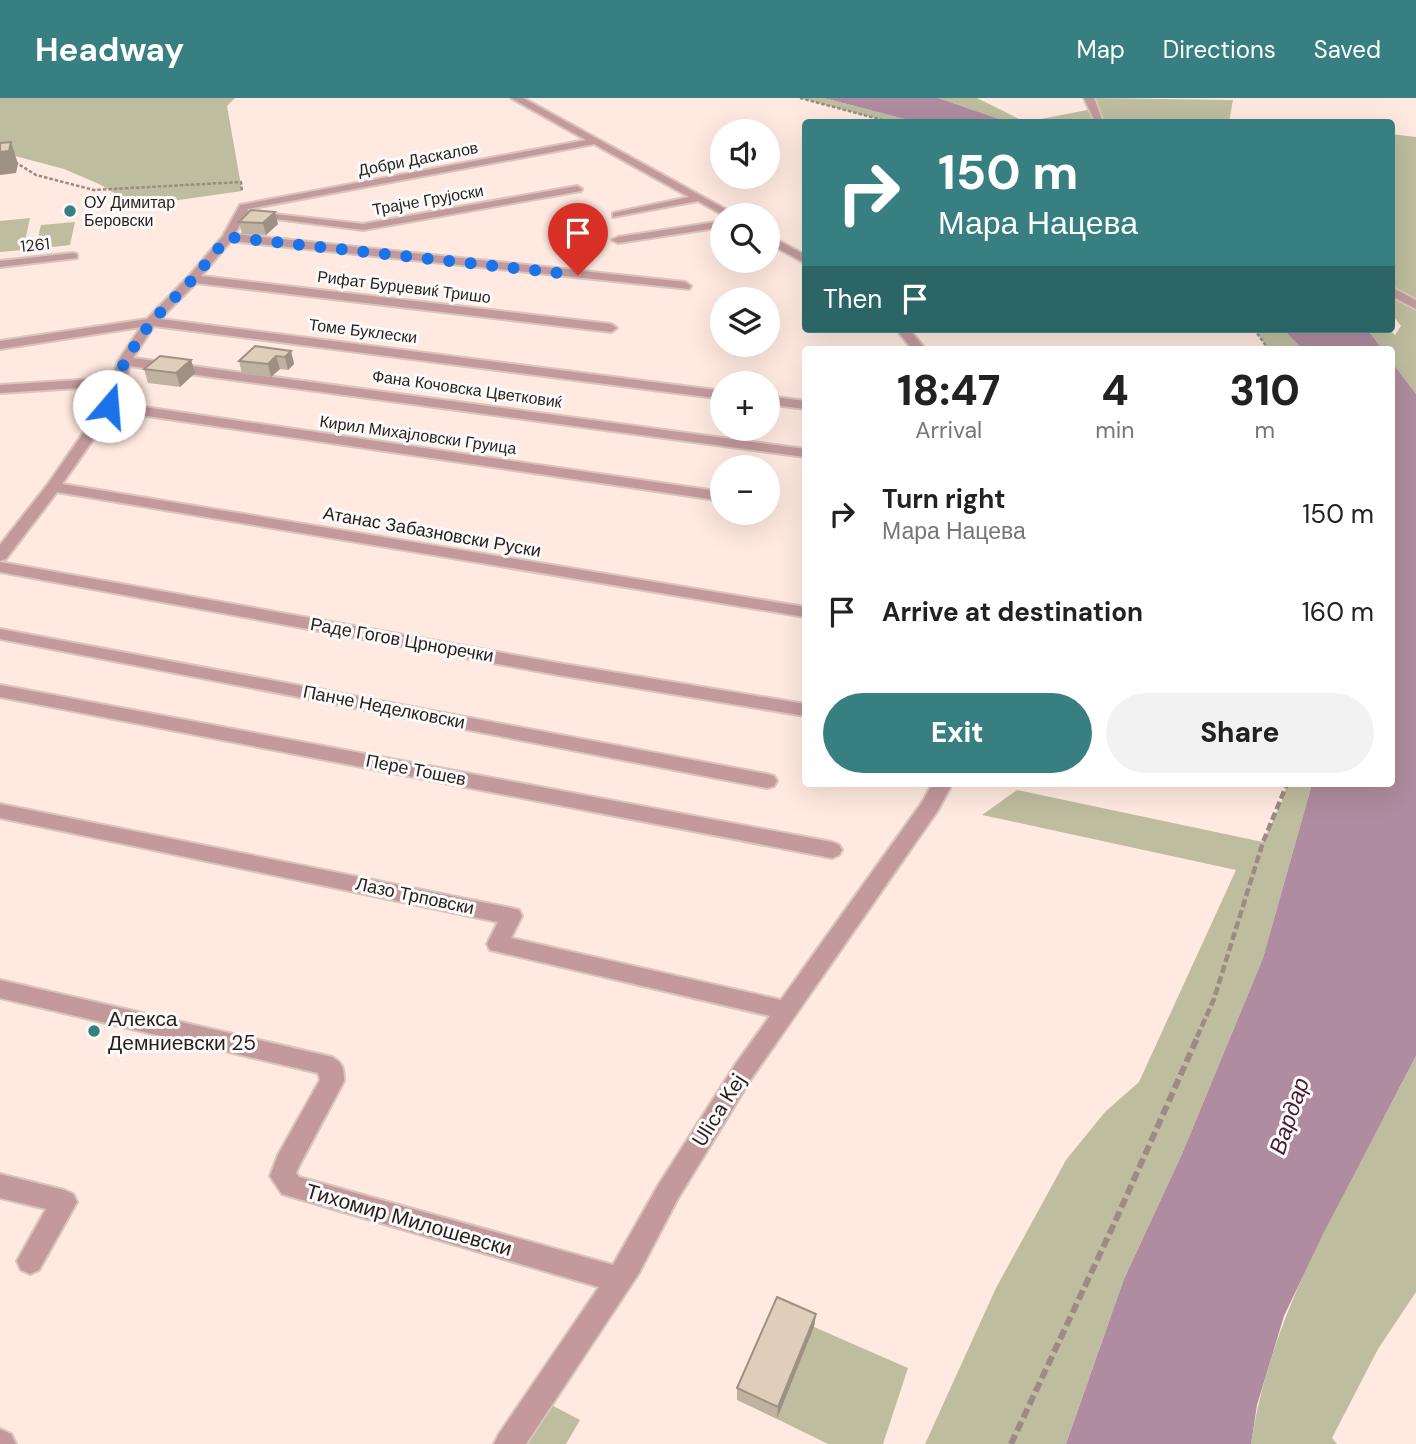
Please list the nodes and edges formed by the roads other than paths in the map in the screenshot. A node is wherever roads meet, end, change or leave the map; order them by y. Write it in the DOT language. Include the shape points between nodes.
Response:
graph roads {
  1 [pos="516,98"];
  2 [pos="1089,98"];
  3 [pos="1098,119"];
  4 [pos="597,141"];
  5 [pos="577,189"];
  6 [pos="698,198"];
  7 [pos="710,204"];
  8 [pos="243,210"];
  9 [pos="617,215"];
  10 [pos="710,226"];
  11 [pos="228,237"];
  12 [pos="618,240"];
  13 [pos="780,245"];
  14 [pos="73,256"];
  15 [pos="802,258"];
  16 [pos="0,264"];
  17 [pos="193,279"];
  18 [pos="685,286"];
  19 [pos="1395,292"];
  20 [pos="1416,305"];
  21 [pos="151,322"];
  22 [pos="611,328"];
  23 [pos="0,345"];
  24 [pos="125,360"];
  25 [pos="117,382"];
  26 [pos="0,389"];
  27 [pos="710,392"];
  28 [pos="780,402"];
  29 [pos="802,405"];
  30 [pos="109,406"];
  31 [pos="802,453"];
  32 [pos="53,487"];
  33 [pos="710,496"];
  34 [pos="0,556"];
  35 [pos="0,567"];
  36 [pos="802,612"];
  37 [pos="0,634"];
  38 [pos="0,691"];
  39 [pos="802,710"];
  40 [pos="767,780"];
  41 [pos="940,787"];
  42 [pos="0,811"];
  43 [pos="832,849"];
  44 [pos="0,989"];
  45 [pos="785,1010"];
  46 [pos="0,1186"];
  47 [pos="30,1261"];
  48 [pos="619,1280"];
  49 [pos="509,1444"];
  1 -- 4 [label="street"];
  2 -- 3 [label="street"];
  4 -- 6 [label="street"];
  4 -- 8 [label="street, Добри Даскалов"];
  5 -- 8 [label="street, Трајче Грујоски" via="362,227"];
  6 -- 7 [label="street"];
  6 -- 9 [label="street"];
  8 -- 11 [label="street"];
  10 -- 12 [label="street"];
  11 -- 17 [label="street"];
  11 -- 18 [label="street"];
  13 -- 15 [label="street"];
  14 -- 16 [label="street, 1261"];
  17 -- 21 [label="street"];
  17 -- 22 [label="street, Рифат Бурџевиќ Тришо"];
  19 -- 20 [label="street"];
  21 -- 23 [label="street, Томе Буклески"];
  21 -- 24 [label="street"];
  21 -- 27 [label="street, Томе Буклески"];
  24 -- 25 [label="street"];
  24 -- 31 [label="street, Фана Кочовска Цветковиќ"];
  25 -- 26 [label="street"];
  25 -- 30 [label="street"];
  28 -- 29 [label="street"];
  30 -- 32 [label="street"];
  30 -- 33 [label="street, Кирил Михајловски Груица"];
  32 -- 34 [label="street"];
  32 -- 36 [label="street, Атанас Забазновски Руски"];
  35 -- 39 [label="street, Раде Гогов Црноречки"];
  37 -- 40 [label="street, Панче Неделковски"];
  38 -- 43 [label="street, Пере Тошев"];
  41 -- 45 [label="street, Ulica Kej"];
  42 -- 45 [label="street, Лазо Трповски" via="511,916 498,944"];
  44 -- 48 [label="street, Тихомир Милошевски" via="324,1064 332,1069 332,1081 287,1163 284,1176 291,1186"];
  45 -- 48 [label="street, Ulica Kej" via="708,1127"];
  46 -- 47 [label="street" via="64,1202"];
  48 -- 49 [label="street, Ulica Kej"];
}
